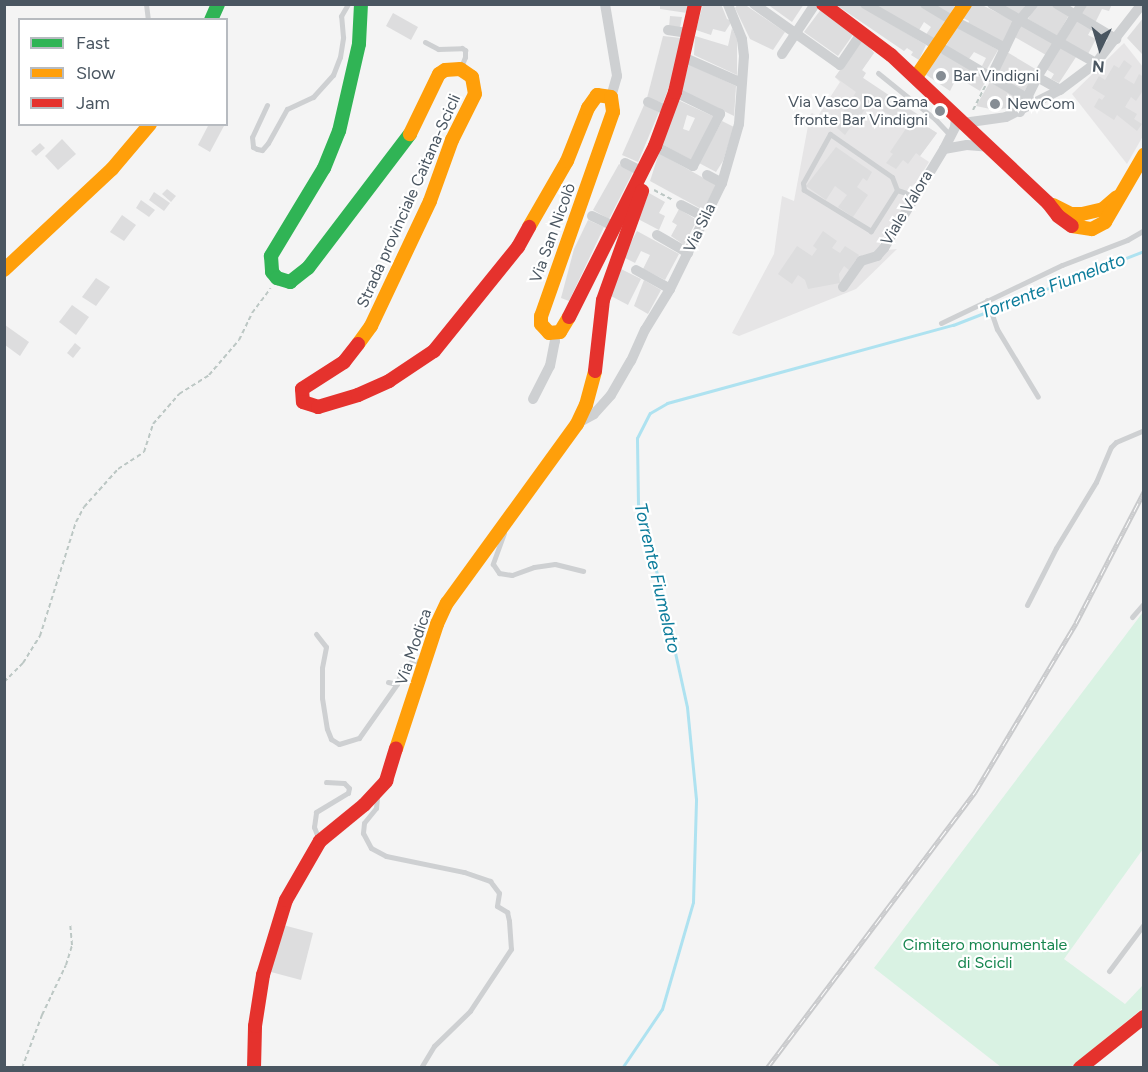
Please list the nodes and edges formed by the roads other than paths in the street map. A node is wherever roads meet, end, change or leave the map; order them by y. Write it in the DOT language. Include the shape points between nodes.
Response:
graph roads {
  1 [pos="219,4"];
  2 [pos="348,4"];
  3 [pos="361,4"];
  4 [pos="605,4"];
  5 [pos="695,4"];
  6 [pos="728,4"];
  7 [pos="754,4"];
  8 [pos="815,4"];
  9 [pos="823,4"];
  10 [pos="865,4"];
  11 [pos="925,4"];
  12 [pos="964,4"];
  13 [pos="992,4"];
  14 [pos="1033,4"];
  15 [pos="1057,4"];
  16 [pos="1082,4"];
  17 [pos="1142,4"];
  18 [pos="1076,16"];
  19 [pos="212,18"];
  20 [pos="1022,21"];
  21 [pos="957,23"];
  22 [pos="668,30"];
  23 [pos="862,32"];
  24 [pos="688,33"];
  25 [pos="796,33"];
  26 [pos="1116,39"];
  27 [pos="425,42"];
  28 [pos="1059,42"];
  29 [pos="941,48"];
  30 [pos="1005,48"];
  31 [pos="782,54"];
  32 [pos="683,57"];
  33 [pos="1096,63"];
  34 [pos="460,69"];
  35 [pos="878,73"];
  36 [pos="916,77"];
  37 [pos="991,77"];
  38 [pos="1037,77"];
  39 [pos="742,82"];
  40 [pos="1060,90"];
  41 [pos="675,92"];
  42 [pos="611,97"];
  43 [pos="1031,101"];
  44 [pos="648,102"];
  45 [pos="267,105"];
  46 [pos="668,111"];
  47 [pos="964,121"];
  48 [pos="148,126"];
  49 [pos="951,136"];
  50 [pos="655,146"];
  51 [pos="988,147"];
  52 [pos="944,149"];
  53 [pos="1143,155"];
  54 [pos="625,163"];
  55 [pos="706,175"];
  56 [pos="643,178"];
  57 [pos="722,183"];
  58 [pos="897,190"];
  59 [pos="916,196"];
  60 [pos="681,205"];
  61 [pos="592,216"];
  62 [pos="706,218"];
  63 [pos="614,226"];
  64 [pos="1143,230"];
  65 [pos="657,235"];
  66 [pos="688,253"];
  67 [pos="4,270"];
  68 [pos="636,270"];
  69 [pos="843,287"];
  70 [pos="670,289"];
  71 [pos="987,300"];
  72 [pos="941,323"];
  73 [pos="554,333"];
  74 [pos="434,351"];
  75 [pos="1038,397"];
  76 [pos="533,399"];
  77 [pos="577,424"];
  78 [pos="1143,430"];
  79 [pos="504,522"];
  80 [pos="583,571"];
  81 [pos="1143,603"];
  82 [pos="1028,605"];
  83 [pos="1132,617"];
  84 [pos="316,634"];
  85 [pos="425,660"];
  86 [pos="388,682"];
  87 [pos="397,684"];
  88 [pos="326,782"];
  89 [pos="377,792"];
  90 [pos="320,841"];
  91 [pos="1143,924"];
  92 [pos="1109,971"];
  93 [pos="1143,1017"];
  94 [pos="254,1068"];
  95 [pos="421,1068"];
  96 [pos="1080,1068"];
  1 -- 19 [label="main road"];
  2 -- 45 [label="lane" via="341,16 344,37 333,75 314,97 287,109 262,150 253,147 252,138"];
  3 -- 34 [label="main road, Strada provinciale Caitana-Scicli" via="359,44 339,131 324,168 271,256 272,272 277,278 290,282 308,268 409,137 439,74"];
  4 -- 42 [label="street" via="617,76"];
  5 -- 24 [label="main road"];
  6 -- 39 [label="street, Via Sila" via="742,39"];
  7 -- 25 [label="street"];
  8 -- 25 [label="street"];
  9 -- 23 [label="main road"];
  10 -- 29 [label="street"];
  11 -- 21 [label="street"];
  12 -- 21 [label="main road"];
  13 -- 20 [label="street"];
  14 -- 20 [label="street"];
  15 -- 18 [label="street"];
  16 -- 18 [label="street"];
  17 -- 26 [label="street"];
  18 -- 26 [label="street"];
  18 -- 28 [label="street"];
  20 -- 28 [label="street"];
  20 -- 30 [label="street"];
  21 -- 29 [label="main road"];
  21 -- 30 [label="street"];
  22 -- 24 [label="street"];
  23 -- 25 [label="street" via="840,65"];
  23 -- 36 [label="main road"];
  24 -- 32 [label="main road"];
  25 -- 31 [label="street"];
  26 -- 33 [label="street"];
  27 -- 34 [label="lane" via="438,49 465,50"];
  28 -- 33 [label="street"];
  28 -- 38 [label="street"];
  29 -- 36 [label="main road"];
  29 -- 37 [label="street"];
  30 -- 37 [label="street"];
  32 -- 39 [label="street"];
  32 -- 41 [label="main road"];
  33 -- 40 [label="street"];
  34 -- 74 [label="main road, Strada provinciale Caitana-Scicli" via="472,77 474,101 452,140 406,255 359,346 334,370 308,383 300,396 309,406 337,402 389,381"];
  35 -- 49 [label="lane"];
  36 -- 47 [label="main road"];
  37 -- 43 [label="street"];
  38 -- 40 [label="street"];
  38 -- 43 [label="street"];
  39 -- 57 [label="street, Via Sila" via="739,124"];
  40 -- 43 [label="street"];
  41 -- 46 [label="main road"];
  41 -- 50 [label="street" via="720,114 693,166"];
  42 -- 73 [label="main road, Via San Nicolò" via="612,117 541,316 544,330"];
  42 -- 74 [label="main road, Via San Nicolò" via="603,94 592,100 567,161 529,230"];
  43 -- 47 [label="street" via="1020,112 1006,117"];
  44 -- 46 [label="street"];
  46 -- 50 [label="main road"];
  47 -- 49 [label="street, Viale Valora"];
  47 -- 51 [label="main road"];
  48 -- 67 [label="main road" via="112,169"];
  49 -- 52 [label="street, Viale Valora"];
  50 -- 56 [label="main road"];
  51 -- 52 [label="street"];
  51 -- 53 [label="main road" via="1048,203 1071,214 1103,208 1122,193"];
  52 -- 59 [label="street, Viale Valora"];
  54 -- 56 [label="street"];
  55 -- 57 [label="street"];
  56 -- 63 [label="main road"];
  56 -- 77 [label="main road, Via Modica" via="609,278 599,320 591,392"];
  57 -- 62 [label="street, Via Sila"];
  58 -- 58 [label="lane" via="892,177 830,134 803,183 804,190 871,231"];
  58 -- 59 [label="lane"];
  59 -- 69 [label="street, Viale Valora" via="877,256 861,261"];
  60 -- 62 [label="street"];
  61 -- 63 [label="street"];
  62 -- 66 [label="street, Via Sila"];
  63 -- 73 [label="main road" via="564,327"];
  64 -- 71 [label="lane"];
  65 -- 66 [label="street"];
  66 -- 70 [label="street, Via Sila"];
  68 -- 70 [label="street"];
  70 -- 77 [label="street, Via Sila" via="611,394 594,414"];
  71 -- 72 [label="lane"];
  71 -- 75 [label="lane" via="997,329"];
  73 -- 76 [label="street" via="550,366"];
  77 -- 79 [label="main road, Via Modica"];
  78 -- 82 [label="lane" via="1116,442 1106,454 1095,482"];
  79 -- 80 [label="lane" via="504,538 493,564 499,573 512,575 555,564"];
  79 -- 85 [label="main road, Via Modica" via="447,603"];
  81 -- 83 [label="lane"];
  84 -- 87 [label="lane" via="326,647 322,699 327,729 331,739 339,744 359,738"];
  85 -- 87 [label="lane" via="411,662 402,669"];
  85 -- 89 [label="main road, Via Modica" via="392,768"];
  86 -- 87 [label="lane"];
  88 -- 90 [label="lane" via="344,783 349,788 348,793 316,812 314,827"];
  89 -- 90 [label="main road, Via Modica"];
  89 -- 95 [label="lane" via="376,808 364,823 363,833 371,848 386,856 490,881 499,893 497,906 507,912 511,949 470,1011 434,1046"];
  90 -- 94 [label="main road, Via Modica" via="286,900 263,975 255,1026"];
  91 -- 92 [label="lane"];
  93 -- 96 [label="main road"];
}
